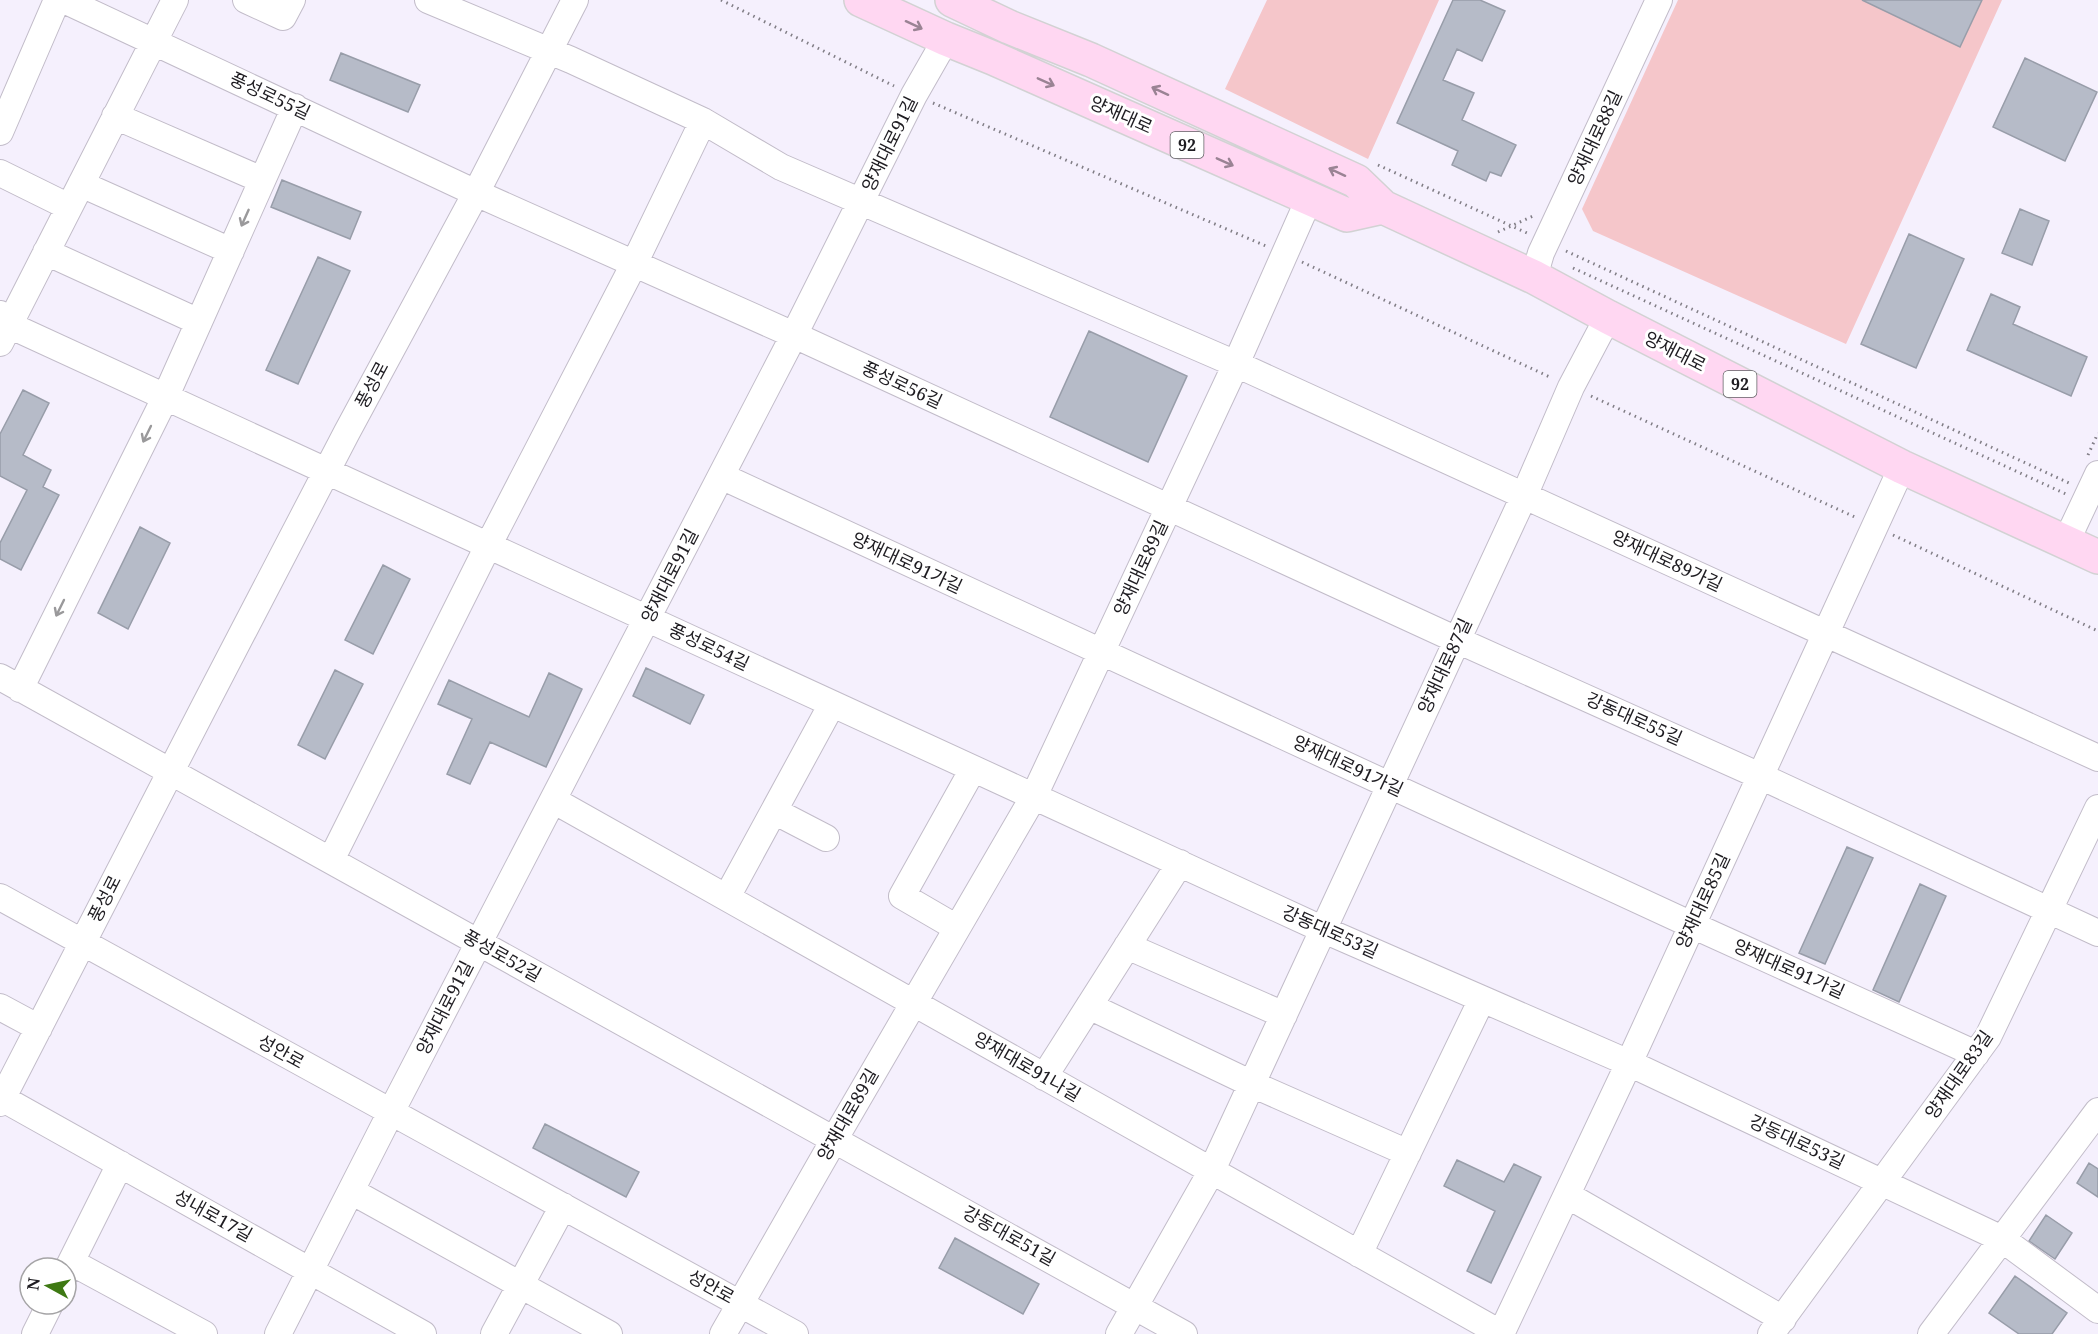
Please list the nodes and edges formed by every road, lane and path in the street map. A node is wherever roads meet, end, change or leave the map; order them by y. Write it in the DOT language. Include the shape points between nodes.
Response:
graph roads {
  1 [pos="57,0"];
  2 [pos="64,0"];
  3 [pos="174,0"];
  4 [pos="246,0"];
  5 [pos="428,0"];
  6 [pos="575,0"];
  7 [pos="721,0"];
  8 [pos="861,0"];
  9 [pos="952,0"];
  10 [pos="1659,0"];
  11 [pos="287,9"];
  12 [pos="945,39"];
  13 [pos="154,41"];
  14 [pos="548,50"];
  15 [pos="914,95"];
  16 [pos="295,107"];
  17 [pos="116,116"];
  18 [pos="703,121"];
  19 [pos="0,132"];
  20 [pos="0,173"];
  21 [pos="262,180"];
  22 [pos="476,193"];
  23 [pos="75,196"];
  24 [pos="1309,199"];
  25 [pos="861,203"];
  26 [pos="1538,206"];
  27 [pos="1383,207"];
  28 [pos="1498,233"];
  29 [pos="231,251"];
  30 [pos="46,252"];
  31 [pos="1285,254"];
  32 [pos="634,264"];
  33 [pos="1534,278"];
  34 [pos="1608,317"];
  35 [pos="199,322"];
  36 [pos="3,328"];
  37 [pos="794,335"];
  38 [pos="1236,364"];
  39 [pos="1571,387"];
  40 [pos="165,398"];
  41 [pos="1902,467"];
  42 [pos="328,471"];
  43 [pos="2098,474"];
  44 [pos="721,476"];
  45 [pos="1524,496"];
  46 [pos="1169,507"];
  47 [pos="1875,526"];
  48 [pos="2066,542"];
  49 [pos="488,546"];
  50 [pos="2098,557"];
  51 [pos="648,619"];
  52 [pos="2098,631"];
  53 [pos="1826,633"];
  54 [pos="1457,640"];
  55 [pos="1101,653"];
  56 [pos="10,683"];
  57 [pos="832,704"];
  58 [pos="2098,758"];
  59 [pos="974,769"];
  60 [pos="171,771"];
  61 [pos="1760,776"];
  62 [pos="1390,786"];
  63 [pos="1034,796"];
  64 [pos="554,800"];
  65 [pos="2098,808"];
  66 [pos="774,811"];
  67 [pos="826,838"];
  68 [pos="331,860"];
  69 [pos="1180,863"];
  70 [pos="0,897"];
  71 [pos="727,897"];
  72 [pos="2048,909"];
  73 [pos="1692,925"];
  74 [pos="957,928"];
  75 [pos="1324,930"];
  76 [pos="2098,933"];
  77 [pos="82,943"];
  78 [pos="479,944"];
  79 [pos="1127,946"];
  80 [pos="1482,999"];
  81 [pos="914,1002"];
  82 [pos="1089,1006"];
  83 [pos="0,1007"];
  84 [pos="1284,1015"];
  85 [pos="39,1028"];
  86 [pos="1976,1054"];
  87 [pos="1629,1064"];
  88 [pos="1044,1077"];
  89 [pos="1252,1084"];
  90 [pos="1,1100"];
  91 [pos="2098,1111"];
  92 [pos="391,1112"];
  93 [pos="834,1140"];
  94 [pos="1408,1153"];
  95 [pos="120,1164"];
  96 [pos="1211,1172"];
  97 [pos="1883,1183"];
  98 [pos="351,1191"];
  99 [pos="1567,1195"];
  100 [pos="563,1206"];
  101 [pos="2002,1239"];
  102 [pos="1359,1254"];
  103 [pos="74,1256"];
  104 [pos="311,1270"];
  105 [pos="78,1272"];
  106 [pos="520,1285"];
  107 [pos="740,1303"];
  108 [pos="1135,1306"];
  109 [pos="2098,1310"];
  110 [pos="44,1316"];
  111 [pos="1777,1326"];
  112 [pos="34,1334"];
  113 [pos="204,1334"];
  114 [pos="278,1334"];
  115 [pos="423,1334"];
  116 [pos="494,1334"];
  117 [pos="609,1334"];
  118 [pos="723,1334"];
  119 [pos="795,1334"];
  120 [pos="1119,1334"];
  121 [pos="1184,1334"];
  122 [pos="1501,1334"];
  123 [pos="1931,1334"];
  1 -- 19 [label="street"];
  2 -- 13 [label="street, 풍성로55길"];
  3 -- 13 [label="street"];
  4 -- 11 [label="street"];
  5 -- 14 [label="street, 양재대로89가길"];
  6 -- 14 [label="street, 풍성로"];
  7 -- 15 [label="path"];
  8 -- 12 [label="main road, 양재대로 / 92, one-way"];
  27 -- 9 [label="main road, 양재대로 / 92, one-way" via="1356,181"];
  10 -- 33 [label="street, 양재대로88길" via="1541,253"];
  12 -- 15 [label="street, 양재대로91길"];
  12 -- 24 [label="main road, 양재대로 / 92, one-way"];
  13 -- 16 [label="street, 풍성로55길"];
  13 -- 17 [label="street"];
  14 -- 18 [label="street, 양재대로89가길"];
  14 -- 22 [label="street, 풍성로"];
  15 -- 25 [label="street, 양재대로91길"];
  15 -- 31 [label="path"];
  16 -- 21 [label="street"];
  16 -- 22 [label="street, 풍성로55길"];
  17 -- 21 [label="street"];
  17 -- 23 [label="street"];
  18 -- 25 [label="street, 양재대로89가길" via="780,167"];
  18 -- 32 [label="street"];
  20 -- 23 [label="street"];
  21 -- 29 [label="street, one-way"];
  22 -- 32 [label="street, 풍성로56길"];
  22 -- 42 [label="street, 풍성로"];
  23 -- 29 [label="street"];
  23 -- 30 [label="street"];
  24 -- 27 [label="main road, 양재대로 / 92" via="1347,215"];
  24 -- 31 [label="street, 양재대로89길"];
  25 -- 37 [label="street, 양재대로91길"];
  25 -- 38 [label="street, 양재대로89가길"];
  26 -- 28 [label="path" via="1533,217"];
  27 -- 33 [label="main road, 양재대로 / 92"];
  29 -- 35 [label="street"];
  30 -- 35 [label="street"];
  30 -- 36 [label="street"];
  31 -- 38 [label="street, 양재대로89길"];
  31 -- 39 [label="path"];
  32 -- 37 [label="street, 풍성로56길"];
  32 -- 49 [label="street"];
  33 -- 34 [label="main road, 양재대로 / 92"];
  34 -- 39 [label="street, 양재대로87길"];
  34 -- 41 [label="main road, 양재대로 / 92"];
  35 -- 40 [label="street"];
  36 -- 40 [label="street, 풍성로54길"];
  37 -- 44 [label="street, 양재대로91길"];
  37 -- 46 [label="street, 풍성로56길"];
  38 -- 45 [label="street, 양재대로89가길"];
  38 -- 46 [label="street, 양재대로89길"];
  39 -- 45 [label="street, 양재대로87길"];
  39 -- 47 [label="path"];
  40 -- 42 [label="street, 풍성로54길"];
  40 -- 56 [label="street, one-way"];
  41 -- 47 [label="street, 양재대로85길"];
  41 -- 48 [label="main road, 양재대로 / 92"];
  42 -- 49 [label="street, 풍성로54길"];
  42 -- 60 [label="street, 풍성로"];
  43 -- 48 [label="street"];
  44 -- 51 [label="street, 양재대로91길"];
  44 -- 55 [label="street, 양재대로91가길"];
  45 -- 53 [label="street, 양재대로89가길"];
  45 -- 54 [label="street, 양재대로87길"];
  46 -- 54 [label="street, 강동대로55길"];
  46 -- 55 [label="street, 양재대로89길"];
  47 -- 52 [label="path"];
  47 -- 53 [label="street, 양재대로85길"];
  48 -- 50 [label="main road, 양재대로 / 92"];
  49 -- 51 [label="street, 풍성로54길"];
  49 -- 68 [label="street"];
  51 -- 57 [label="street, 풍성로54길"];
  51 -- 64 [label="street, 양재대로91길"];
  53 -- 58 [label="street, 양재대로89가길"];
  53 -- 61 [label="street, 양재대로85길"];
  54 -- 61 [label="street, 강동대로55길"];
  54 -- 62 [label="street, 양재대로87길"];
  55 -- 62 [label="street, 양재대로91가길"];
  55 -- 63 [label="street, 양재대로89길"];
  56 -- 60 [label="street"];
  57 -- 59 [label="street, 풍성로54길"];
  57 -- 66 [label="street"];
  59 -- 63 [label="street, 풍성로54길"];
  59 -- 74 [label="street" via="902,896"];
  60 -- 68 [label="street, 풍성로52길"];
  60 -- 77 [label="street, 풍성로"];
  61 -- 72 [label="street, 강동대로55길"];
  61 -- 73 [label="street, 양재대로85길"];
  62 -- 73 [label="street, 양재대로91가길"];
  62 -- 75 [label="street, 양재대로87길"];
  63 -- 69 [label="street, 강동대로53길"];
  63 -- 74 [label="street, 양재대로89길"];
  64 -- 71 [label="street, 양재대로91나길"];
  64 -- 78 [label="street, 양재대로91길"];
  65 -- 72 [label="street, 양재대로83길"];
  66 -- 67 [label="street"];
  66 -- 71 [label="street"];
  68 -- 78 [label="street, 풍성로52길"];
  69 -- 75 [label="street, 강동대로53길"];
  69 -- 79 [label="street"];
  70 -- 77 [label="street, 성안로"];
  71 -- 81 [label="street, 양재대로91나길"];
  72 -- 76 [label="street, 강동대로55길"];
  72 -- 86 [label="street, 양재대로83길" via="1988,1037"];
  73 -- 86 [label="street, 양재대로91가길"];
  73 -- 87 [label="street, 양재대로85길"];
  74 -- 81 [label="street, 양재대로89길"];
  75 -- 80 [label="street, 강동대로53길"];
  75 -- 84 [label="street, 양재대로87길"];
  77 -- 85 [label="street, 풍성로"];
  77 -- 92 [label="street, 성안로"];
  78 -- 92 [label="street, 양재대로91길"];
  78 -- 93 [label="street, 풍성로52길"];
  79 -- 82 [label="street"];
  79 -- 84 [label="street"];
  80 -- 87 [label="street, 강동대로53길"];
  80 -- 94 [label="street"];
  81 -- 88 [label="street, 양재대로91나길"];
  81 -- 93 [label="street, 양재대로89길"];
  82 -- 88 [label="street"];
  82 -- 89 [label="street"];
  83 -- 85 [label="street"];
  84 -- 89 [label="street, 양재대로87길"];
  85 -- 90 [label="street, 풍성로"];
  86 -- 97 [label="street, 양재대로83길"];
  87 -- 97 [label="street, 강동대로53길"];
  87 -- 99 [label="street, 양재대로85길"];
  88 -- 96 [label="street, 양재대로91나길"];
  89 -- 94 [label="street"];
  89 -- 96 [label="street, 양재대로87길"];
  90 -- 95 [label="street, 성내로17길"];
  91 -- 101 [label="street"];
  92 -- 98 [label="street, 양재대로91길"];
  92 -- 100 [label="street, 성안로"];
  93 -- 107 [label="street, 양재대로89길"];
  93 -- 108 [label="street, 강동대로51길"];
  94 -- 102 [label="street"];
  95 -- 103 [label="street"];
  95 -- 104 [label="street, 성내로17길"];
  96 -- 102 [label="street, 양재대로91나길"];
  96 -- 108 [label="street, 양재대로87길"];
  97 -- 101 [label="street, 강동대로53길"];
  97 -- 111 [label="street, 양재대로83길"];
  98 -- 104 [label="street, 양재대로91길"];
  98 -- 106 [label="street"];
  99 -- 111 [label="street, 양재대로83길"];
  99 -- 122 [label="street, 양재대로85길"];
  100 -- 106 [label="street"];
  100 -- 107 [label="street, 성안로"];
  101 -- 109 [label="street, 강동대로53길"];
  101 -- 123 [label="street"];
  102 -- 122 [label="street, 양재대로91나길"];
  104 -- 114 [label="street, 양재대로91길"];
  104 -- 115 [label="street, 성내로17길"];
  105 -- 113 [label="street"];
  106 -- 116 [label="street"];
  106 -- 117 [label="street"];
  107 -- 118 [label="street, 양재대로89길"];
  107 -- 119 [label="street, 성안로"];
  108 -- 120 [label="street, 양재대로87길"];
  108 -- 121 [label="street, 강동대로51길"];
  110 -- 112 [label="street"];
}
